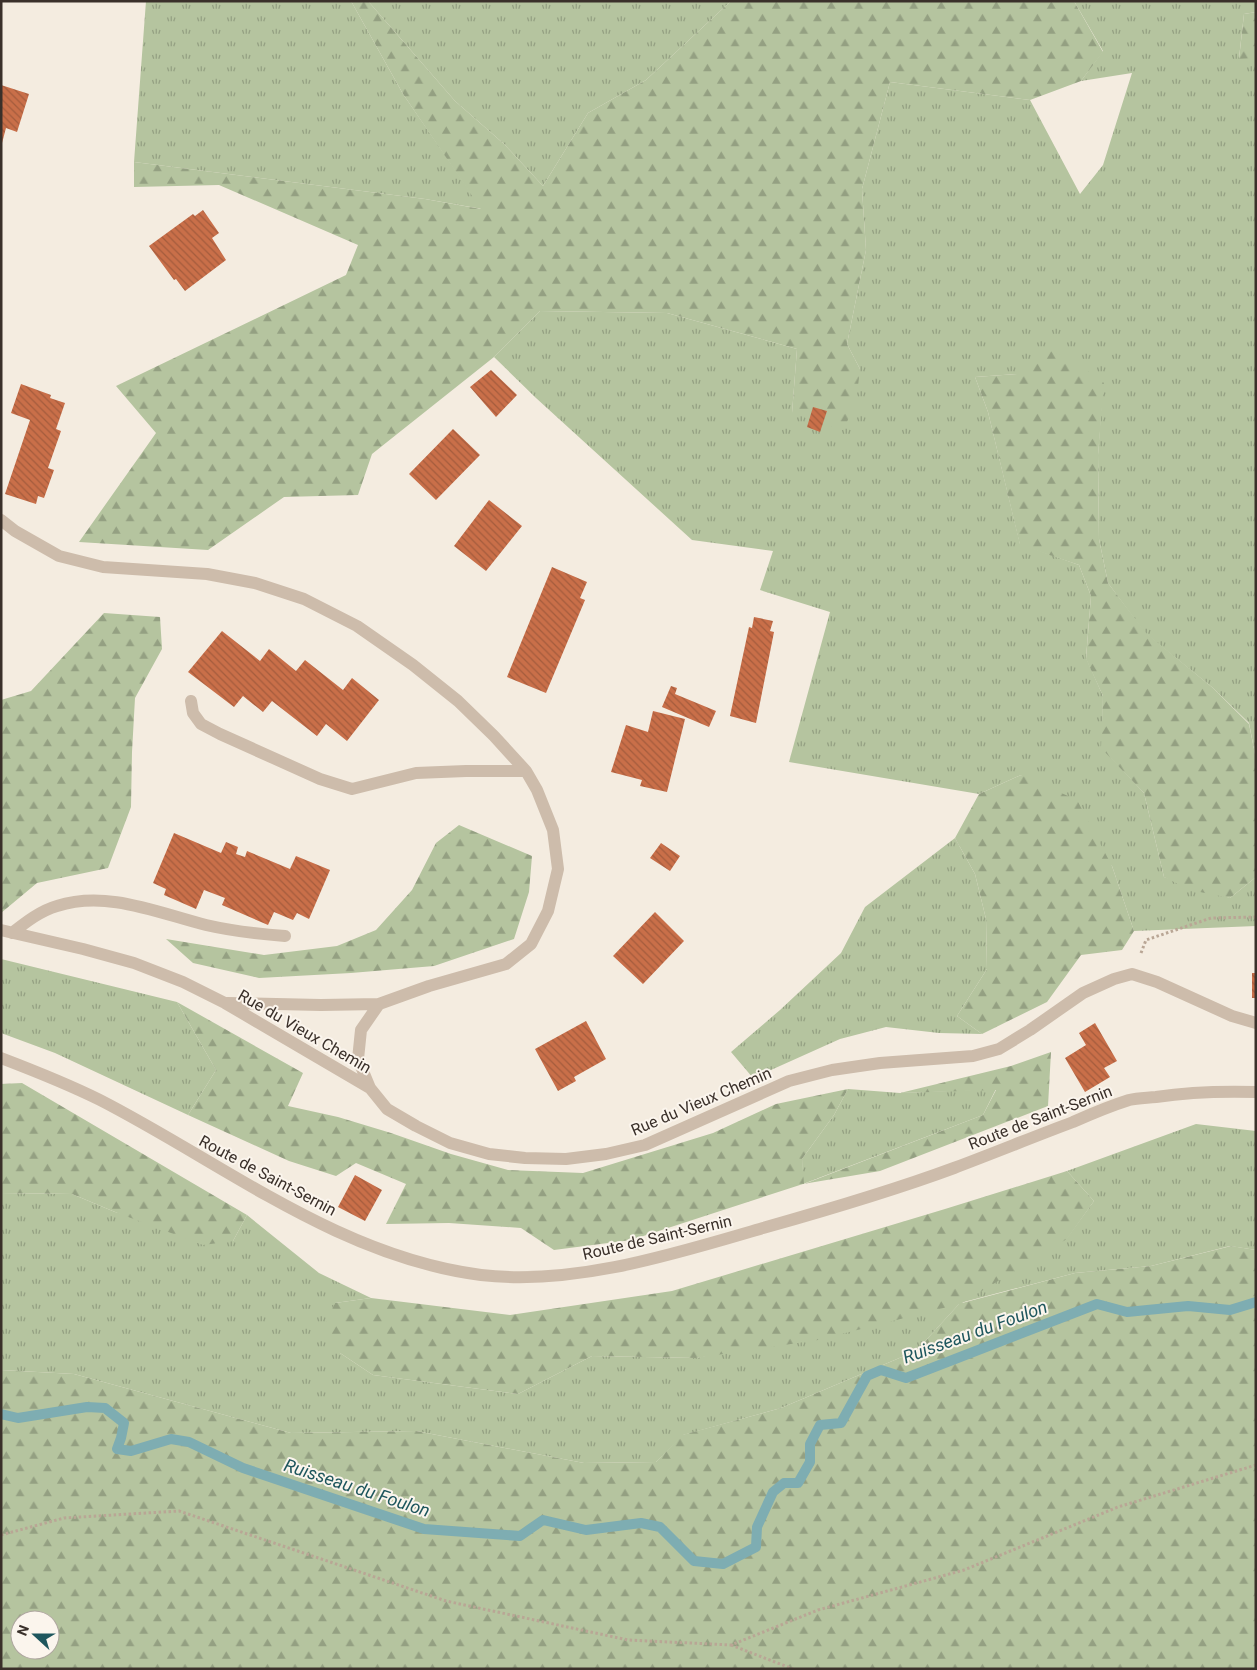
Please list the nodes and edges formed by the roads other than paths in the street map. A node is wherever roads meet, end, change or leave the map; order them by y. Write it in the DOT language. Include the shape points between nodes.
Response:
graph roads {
  1 [pos="1,520"];
  2 [pos="191,701"];
  3 [pos="526,772"];
  4 [pos="6,932"];
  5 [pos="285,936"];
  6 [pos="225,1003"];
  7 [pos="380,1004"];
  8 [pos="1256,1023"];
  9 [pos="1,1058"];
  10 [pos="370,1088"];
  11 [pos="1256,1092"];
  1 -- 3 [label="street" via="59,556 104,568 207,574 255,583 304,599 357,626 414,665 458,701"];
  2 -- 3 [label="street" via="193,713 201,724 320,779 352,789 416,773"];
  3 -- 7 [label="street" via="553,830 558,869 548,911 530,944 506,964"];
  4 -- 5 [label="street" via="58,906 93,900 143,907 245,933"];
  4 -- 6 [label="street, Rue du Vieux Chemin" via="134,963"];
  6 -- 7 [label="street"];
  6 -- 10 [label="street, Rue du Vieux Chemin"];
  7 -- 10 [label="street" via="361,1030 358,1059"];
  8 -- 10 [label="street, Rue du Vieux Chemin" via="1132,974 1114,978 1083,993 999,1049 973,1056 832,1070 789,1082 645,1144 606,1154 566,1159 489,1154 450,1143 387,1109"];
  9 -- 11 [label="street, Route de Saint-Sernin" via="101,1101 288,1207 346,1236 388,1253 432,1265 480,1275 528,1277 622,1266 840,1206 953,1168 1130,1100 1182,1093"];
}
